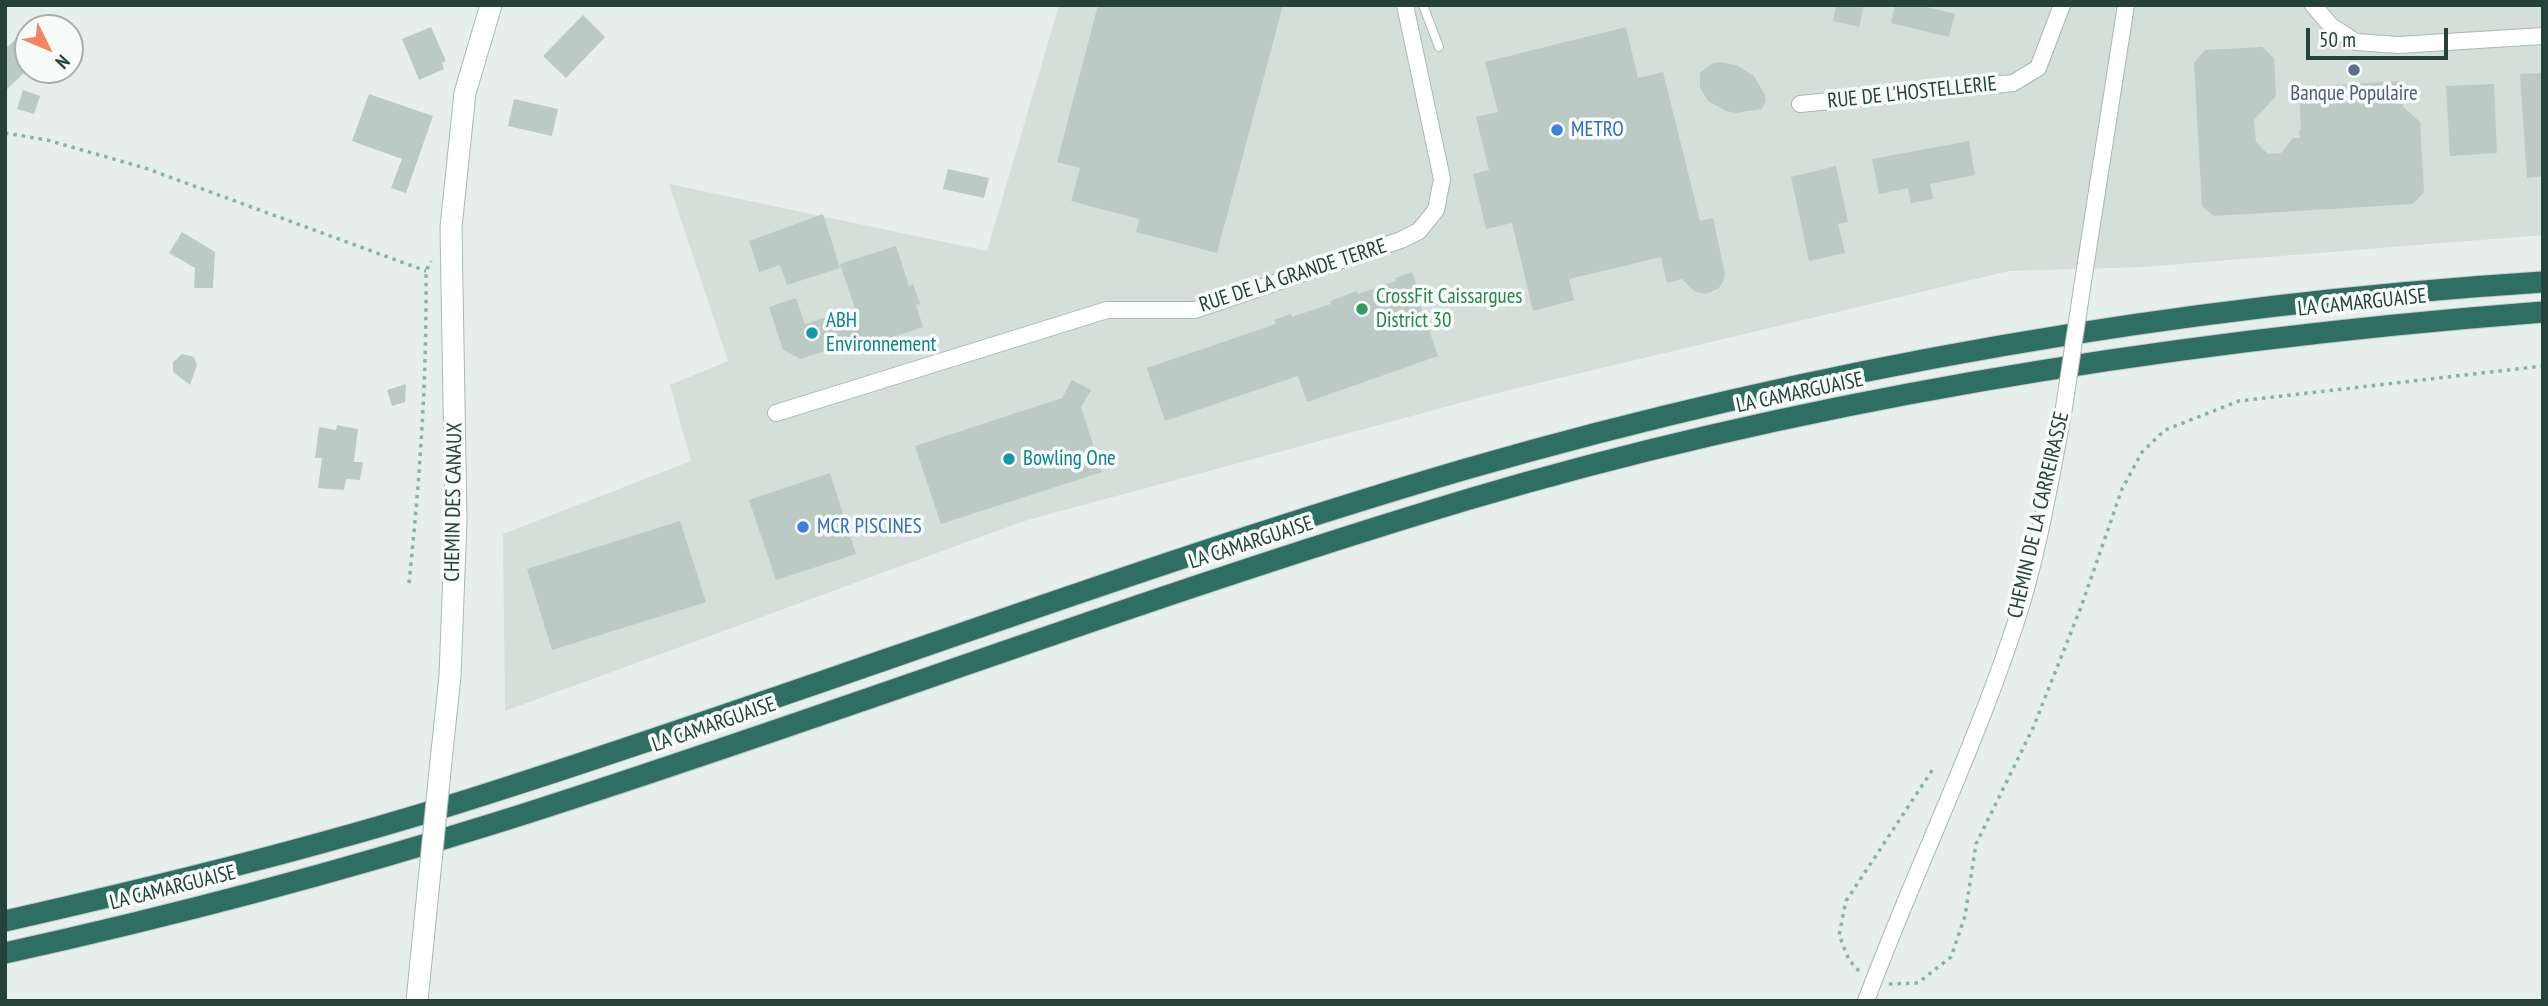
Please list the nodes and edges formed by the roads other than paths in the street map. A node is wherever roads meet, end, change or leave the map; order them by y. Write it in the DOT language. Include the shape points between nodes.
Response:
graph roads {
  1 [pos="491,5"];
  2 [pos="1405,5"];
  3 [pos="1423,5"];
  4 [pos="2062,5"];
  5 [pos="2126,5"];
  6 [pos="2313,5"];
  7 [pos="2543,36"];
  8 [pos="1440,47"];
  9 [pos="1800,104"];
  10 [pos="2543,282"];
  11 [pos="2543,312"];
  12 [pos="776,413"];
  13 [pos="5,921"];
  14 [pos="5,953"];
  15 [pos="417,1001"];
  16 [pos="1866,1001"];
  1 -- 15 [label="main road, CHEMIN DES CANAUX, bridge" via="465,93 451,227 456,520 450,676"];
  2 -- 12 [label="street, RUE DE LA GRANDE TERRE" via="1442,179 1436,210 1419,231 1195,310 1107,310"];
  3 -- 8 [label="lane"];
  4 -- 9 [label="street, RUE DE L'HOSTELLERIE" via="2038,68 2013,83"];
  5 -- 16 [label="street, CHEMIN DE LA CARREIRASSE, bridge" via="2063,414 2042,521 2013,630 1987,702"];
  6 -- 7 [label="street" via="2331,26 2356,42 2398,45"];
  10 -- 13 [label="highway, LA CAMARGUAISE" via="2278,305 2165,320 1970,351 1633,424 1466,469 1259,533 496,792 171,883"];
  11 -- 14 [label="highway, LA CAMARGUAISE" via="2390,324 2168,352 1828,411 1643,453 1270,561 500,822 180,912"];
}
